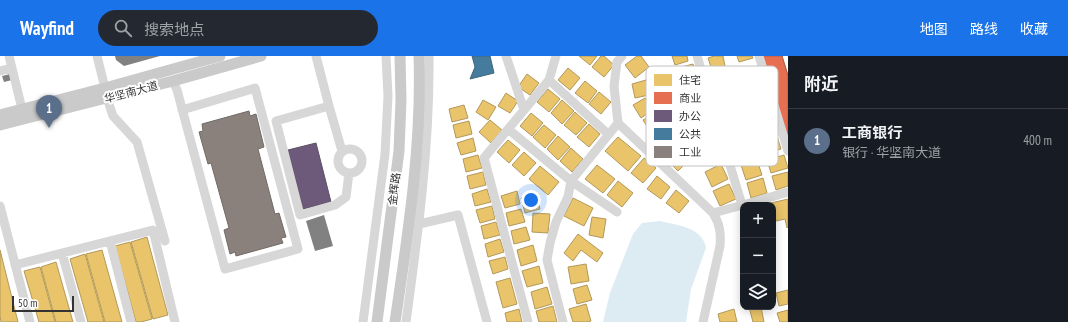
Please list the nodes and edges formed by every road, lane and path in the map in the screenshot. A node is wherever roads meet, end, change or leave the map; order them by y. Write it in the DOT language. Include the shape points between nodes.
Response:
graph roads {
  1 [pos="9,56"];
  2 [pos="97,56"];
  3 [pos="220,56"];
  4 [pos="261,56"];
  5 [pos="316,56"];
  6 [pos="386,56"];
  7 [pos="394,56"];
  8 [pos="400,56"];
  9 [pos="506,56"];
  10 [pos="556,56"];
  11 [pos="697,56"];
  12 [pos="759,56"];
  13 [pos="422,57"];
  14 [pos="617,58"];
  15 [pos="700,66"];
  16 [pos="762,66"];
  17 [pos="12,68"];
  18 [pos="0,71"];
  19 [pos="401,72"];
  20 [pos="549,80"];
  21 [pos="173,81"];
  22 [pos="106,93"];
  23 [pos="329,106"];
  24 [pos="22,109"];
  25 [pos="182,110"];
  26 [pos="524,110"];
  27 [pos="0,115"];
  28 [pos="778,118"];
  29 [pos="618,123"];
  30 [pos="0,125"];
  31 [pos="508,129"];
  32 [pos="608,134"];
  33 [pos="646,150"];
  34 [pos="342,151"];
  35 [pos="788,151"];
  36 [pos="663,166"];
  37 [pos="731,166"];
  38 [pos="349,173"];
  39 [pos="571,181"];
  40 [pos="788,192"];
  41 [pos="742,202"];
  42 [pos="753,202"];
  43 [pos="0,206"];
  44 [pos="740,206"];
  45 [pos="617,212"];
  46 [pos="713,214"];
  47 [pos="419,224"];
  48 [pos="110,241"];
  49 [pos="165,241"];
  50 [pos="62,253"];
  51 [pos="14,265"];
  52 [pos="172,321"];
  53 [pos="30,322"];
  54 [pos="81,322"];
  55 [pos="131,322"];
  56 [pos="363,322"];
  57 [pos="377,322"];
  58 [pos="395,322"];
  59 [pos="406,322"];
  60 [pos="487,322"];
  61 [pos="528,322"];
  62 [pos="563,322"];
  63 [pos="703,322"];
  1 -- 17 [label="street"];
  2 -- 22 [label="street"];
  3 -- 22 [label="main road, 华坚南大道"];
  4 -- 21 [label="main road, 华坚南大道"];
  5 -- 23 [label="street"];
  6 -- 56 [label="street" via="388,96 385,154"];
  7 -- 19 [label="main road"];
  8 -- 19 [label="main road, 金辉路"];
  9 -- 26 [label="street"];
  10 -- 20 [label="street"];
  11 -- 15 [label="street"];
  12 -- 16 [label="street"];
  13 -- 47 [label="street" via="427,123"];
  13 -- 58 [label="main road, 金辉路" via="412,206"];
  14 -- 29 [label="street" via="614,86"];
  17 -- 18 [label="street"];
  17 -- 24 [label="street"];
  19 -- 57 [label="main road, 金辉路" via="399,151"];
  20 -- 26 [label="street"];
  20 -- 32 [label="street"];
  21 -- 22 [label="main road, 华坚南大道"];
  21 -- 25 [label="street"];
  22 -- 24 [label="main road, 华坚南大道"];
  22 -- 30 [label="main road, 华坚南大道"];
  22 -- 49 [label="street" via="113,116 137,142"];
  23 -- 34 [label="street"];
  23 -- 38 [label="street" via="276,120 300,215 335,205 346,197"];
  24 -- 27 [label="main road, 华坚南大道"];
  25 -- 25 [label="street" via="224,269 298,248 255,88"];
  26 -- 31 [label="street"];
  28 -- 35 [label="street"];
  29 -- 32 [label="street"];
  29 -- 33 [label="street"];
  31 -- 39 [label="street"];
  31 -- 61 [label="street" via="484,158"];
  32 -- 39 [label="street"];
  34 -- 38 [label="street" via="338,158 338,166"];
  34 -- 38 [label="street" via="353,149 362,157 360,168"];
  36 -- 46 [label="street"];
  37 -- 41 [label="street"];
  39 -- 45 [label="street"];
  39 -- 62 [label="street" via="568,197 556,222 547,260"];
  40 -- 42 [label="street"];
  43 -- 51 [label="street"];
  44 -- 46 [label="street"];
  46 -- 63 [label="street" via="721,234 720,246"];
  47 -- 59 [label="street"];
  47 -- 60 [label="street" via="458,215"];
  48 -- 50 [label="street"];
  48 -- 52 [label="street" via="153,230"];
  48 -- 55 [label="street"];
  50 -- 51 [label="street"];
  50 -- 54 [label="street"];
  51 -- 53 [label="street"];
}
